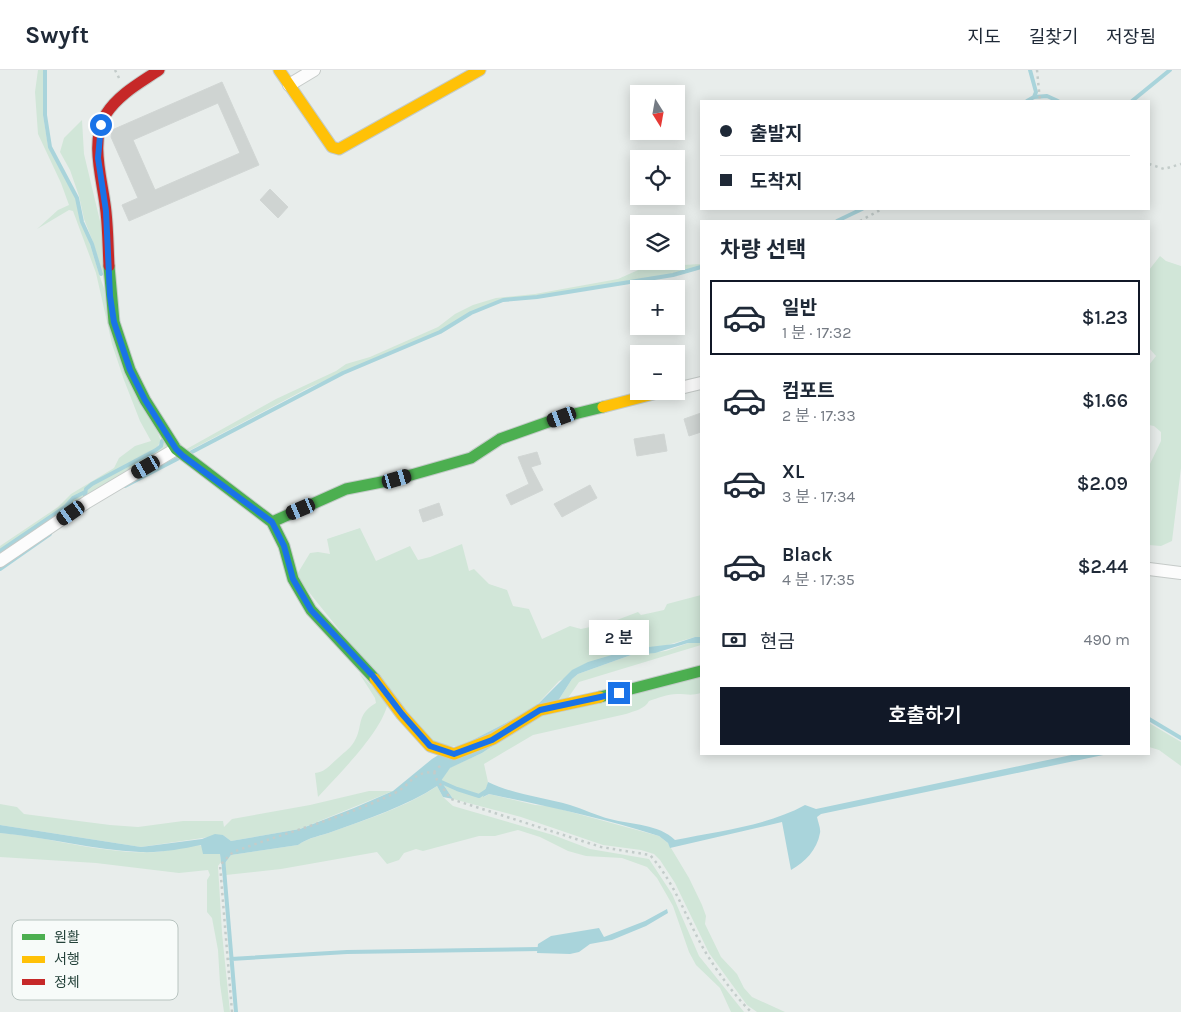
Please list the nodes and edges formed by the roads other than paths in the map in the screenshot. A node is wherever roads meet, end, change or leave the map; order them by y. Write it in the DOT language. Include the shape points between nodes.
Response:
graph roads {
  1 [pos="159,70"];
  2 [pos="279,70"];
  3 [pos="314,70"];
  4 [pos="480,70"];
  5 [pos="290,85"];
  6 [pos="700,383"];
  7 [pos="685,387"];
  8 [pos="630,400"];
  9 [pos="176,449"];
  10 [pos="272,522"];
  11 [pos="0,561"];
  12 [pos="1150,569"];
  13 [pos="1181,573"];
  14 [pos="700,671"];
  1 -- 9 [label="street" via="126,92 107,113 101,125 98,158 106,211 114,322 130,370"];
  2 -- 5 [label="street"];
  3 -- 5 [label="street"];
  4 -- 5 [label="street" via="339,149 332,147"];
  6 -- 7 [label="street"];
  8 -- 10 [label="street" via="562,417 500,439 470,458 397,479 346,489"];
  9 -- 10 [label="street"];
  9 -- 11 [label="street" via="87,502"];
  10 -- 14 [label="street" via="284,546 293,579 311,610 373,676 430,746 454,754 492,740 540,710"];
  12 -- 13 [label="street"];
}
